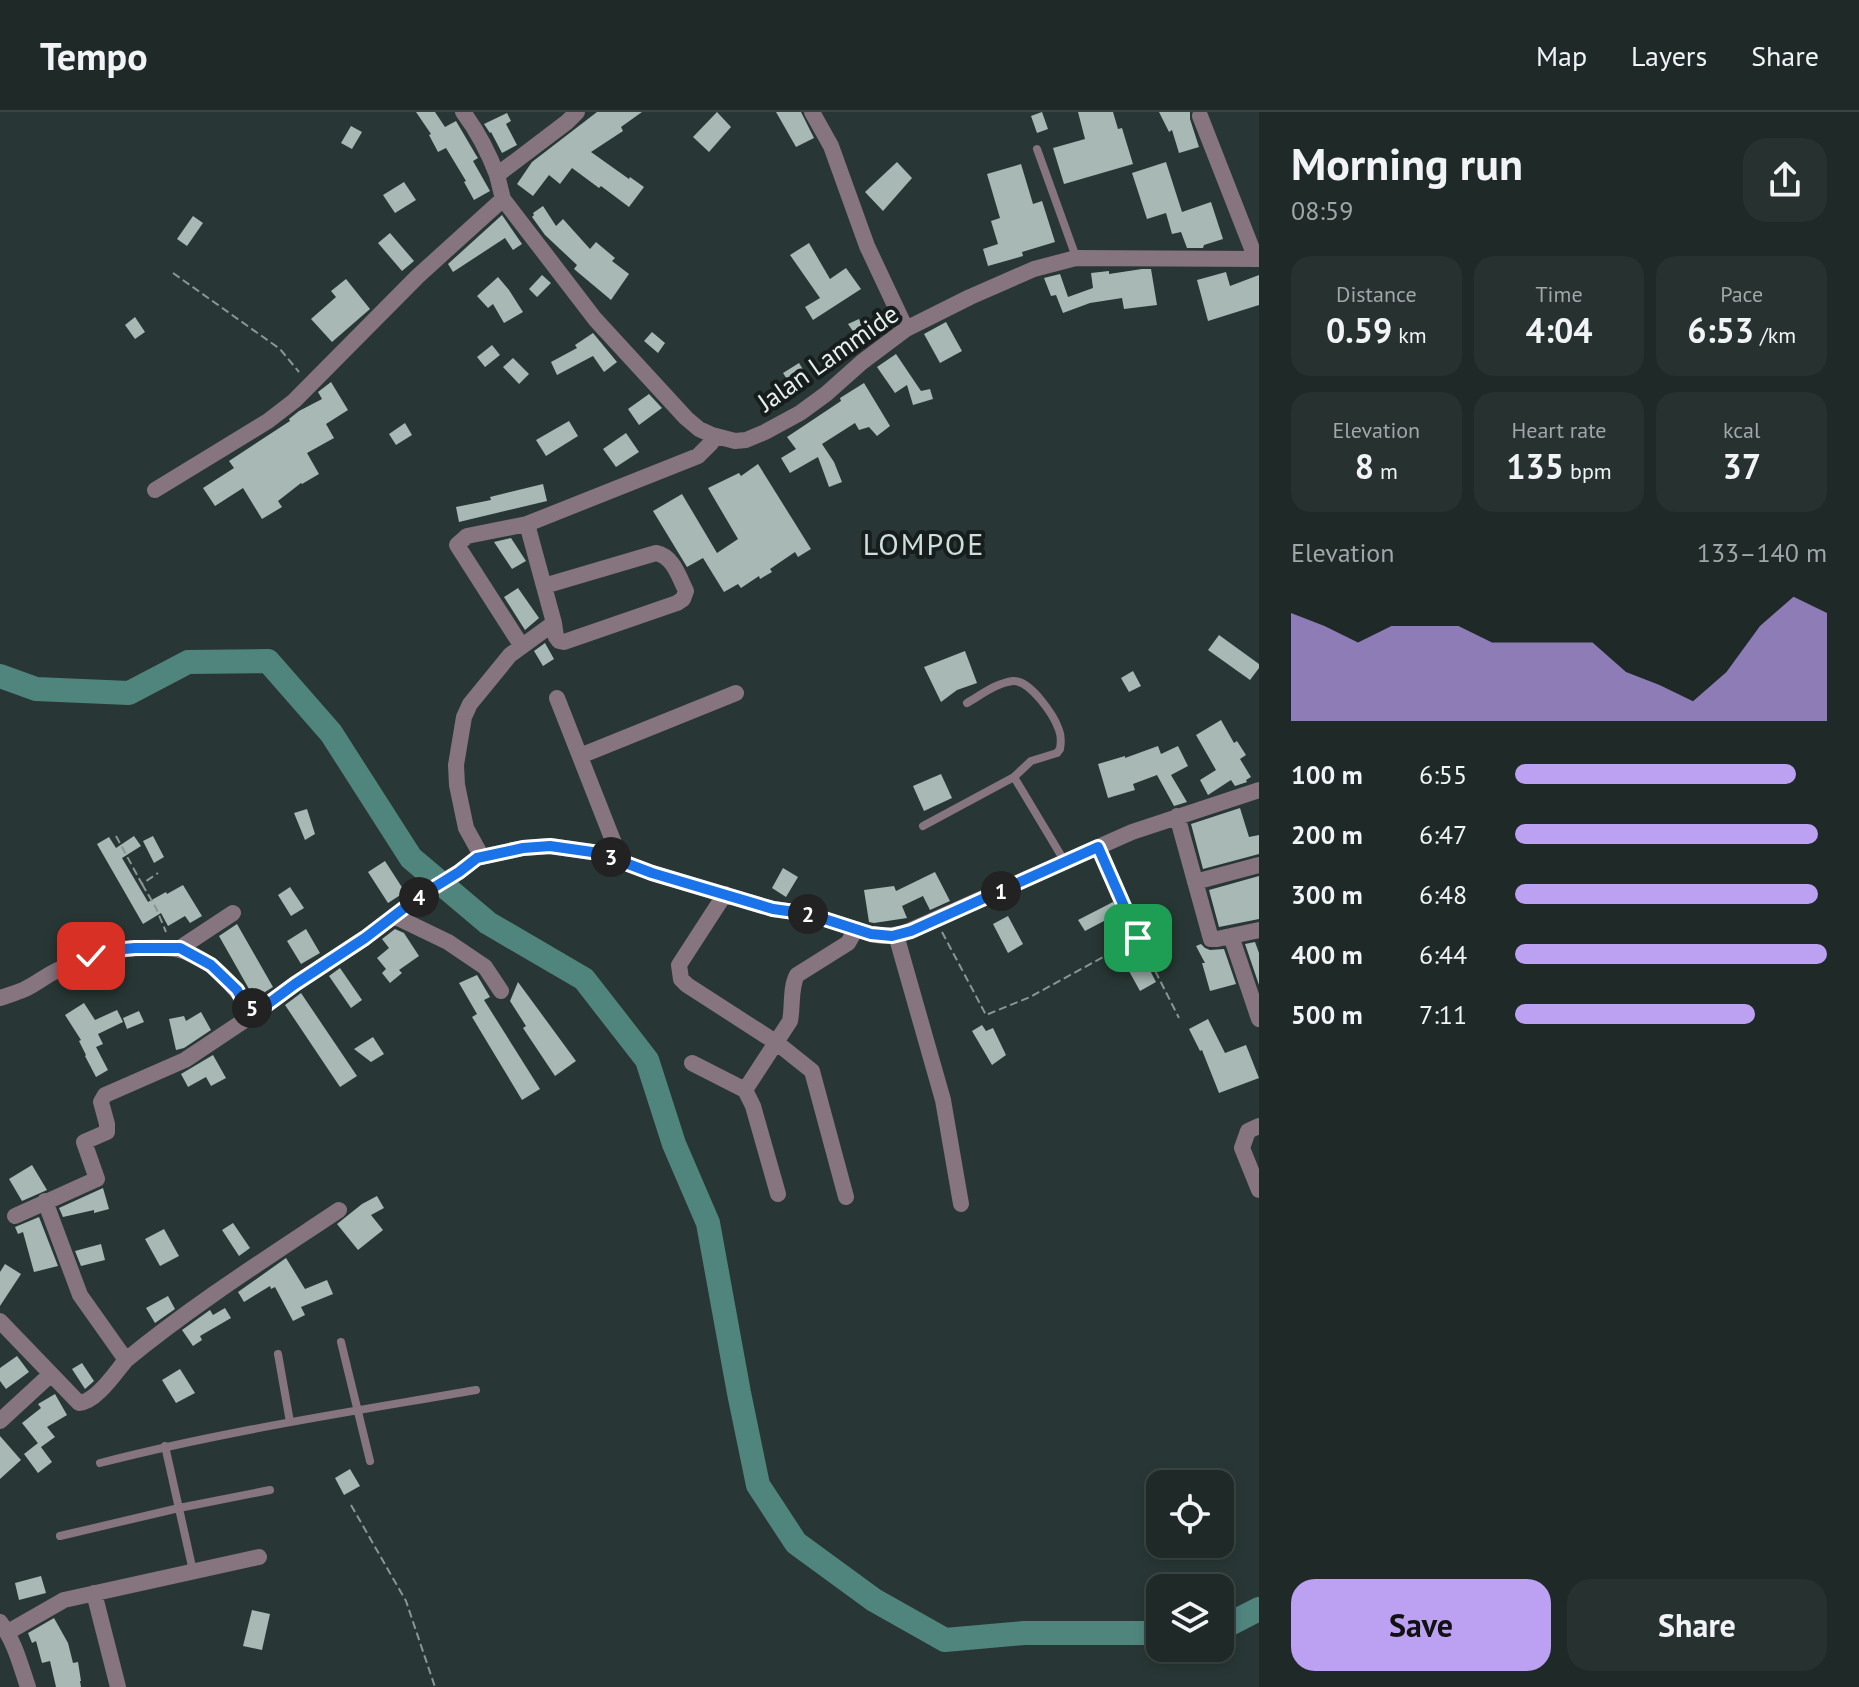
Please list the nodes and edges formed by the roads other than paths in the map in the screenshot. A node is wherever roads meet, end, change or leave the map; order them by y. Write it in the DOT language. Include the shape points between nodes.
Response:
graph roads {
  1 [pos="463,112"];
  2 [pos="577,112"];
  3 [pos="812,112"];
  4 [pos="1200,116"];
  5 [pos="1037,149"];
  6 [pos="497,175"];
  7 [pos="503,199"];
  8 [pos="1076,258"];
  9 [pos="1258,259"];
  10 [pos="906,329"];
  11 [pos="712,435"];
  12 [pos="155,490"];
  13 [pos="527,524"];
  14 [pos="544,586"];
  15 [pos="554,623"];
  16 [pos="521,645"];
  17 [pos="736,693"];
  18 [pos="557,698"];
  19 [pos="967,703"];
  20 [pos="580,756"];
  21 [pos="1014,777"];
  22 [pos="1259,790"];
  23 [pos="1177,816"];
  24 [pos="923,826"];
  25 [pos="482,857"];
  26 [pos="621,861"];
  27 [pos="1066,863"];
  28 [pos="1259,865"];
  29 [pos="1195,882"];
  30 [pos="725,894"];
  31 [pos="233,913"];
  32 [pos="394,916"];
  33 [pos="856,929"];
  34 [pos="1259,930"];
  35 [pos="896,935"];
  36 [pos="1231,936"];
  37 [pos="177,948"];
  38 [pos="501,991"];
  39 [pos="0,998"];
  40 [pos="257,1012"];
  41 [pos="1259,1019"];
  42 [pos="777,1043"];
  43 [pos="692,1063"];
  44 [pos="745,1090"];
  45 [pos="1259,1126"];
  46 [pos="1259,1190"];
  47 [pos="778,1194"];
  48 [pos="846,1197"];
  49 [pos="45,1201"];
  50 [pos="961,1204"];
  51 [pos="339,1210"];
  52 [pos="15,1216"];
  53 [pos="0,1321"];
  54 [pos="341,1342"];
  55 [pos="278,1354"];
  56 [pos="126,1360"];
  57 [pos="51,1374"];
  58 [pos="476,1390"];
  59 [pos="356,1411"];
  60 [pos="0,1421"];
  61 [pos="290,1422"];
  62 [pos="165,1446"];
  63 [pos="370,1461"];
  64 [pos="100,1463"];
  65 [pos="270,1490"];
  66 [pos="179,1508"];
  67 [pos="60,1536"];
  68 [pos="259,1557"];
  69 [pos="193,1572"];
  70 [pos="94,1593"];
  71 [pos="4,1627"];
  72 [pos="28,1687"];
  73 [pos="118,1687"];
  1 -- 6 [label="street" via="487,148"];
  2 -- 6 [label="street"];
  3 -- 10 [label="street"];
  4 -- 9 [label="street"];
  5 -- 8 [label="lane"];
  6 -- 7 [label="street"];
  7 -- 11 [label="street" via="595,319 686,418"];
  7 -- 12 [label="street" via="294,401"];
  8 -- 9 [label="street, Jalan Lammide"];
  8 -- 10 [label="street, Jalan Lammide" via="1021,274"];
  10 -- 11 [label="street, Jalan Lammide" via="800,413 746,440"];
  11 -- 13 [label="street" via="698,456"];
  13 -- 14 [label="street"];
  13 -- 16 [label="street" via="467,536 457,545"];
  14 -- 15 [label="street"];
  14 -- 15 [label="street" via="656,553 670,560 686,591 677,603 564,642 556,637"];
  15 -- 16 [label="street"];
  16 -- 25 [label="street" via="470,704 459,743 460,807"];
  17 -- 20 [label="street"];
  18 -- 20 [label="street"];
  19 -- 21 [label="lane" via="1017,681 1048,710 1060,731 1060,749 1028,762"];
  20 -- 26 [label="street"];
  21 -- 24 [label="lane"];
  21 -- 27 [label="lane"];
  22 -- 23 [label="street"];
  23 -- 27 [label="street"];
  23 -- 29 [label="street"];
  25 -- 26 [label="street" via="550,846"];
  25 -- 32 [label="street"];
  26 -- 30 [label="street"];
  27 -- 35 [label="street"];
  28 -- 29 [label="street"];
  29 -- 36 [label="street" via="1211,939"];
  30 -- 33 [label="street"];
  30 -- 42 [label="street" via="679,965 681,979"];
  31 -- 37 [label="street"];
  32 -- 38 [label="street" via="485,967"];
  32 -- 40 [label="street"];
  33 -- 35 [label="street"];
  33 -- 42 [label="street" via="848,943 797,975 790,1021"];
  34 -- 36 [label="street"];
  35 -- 50 [label="street" via="943,1100"];
  36 -- 41 [label="street"];
  37 -- 39 [label="street" via="91,956"];
  37 -- 40 [label="street" via="211,965"];
  40 -- 49 [label="street" via="185,1060 105,1095 101,1102 107,1132 84,1142 97,1179"];
  42 -- 44 [label="street"];
  42 -- 48 [label="street" via="812,1071"];
  43 -- 44 [label="street"];
  44 -- 47 [label="street"];
  45 -- 46 [label="street" via="1248,1131 1242,1148"];
  49 -- 52 [label="street"];
  49 -- 56 [label="street" via="80,1295"];
  51 -- 56 [label="street"];
  53 -- 57 [label="street"];
  54 -- 59 [label="lane"];
  55 -- 61 [label="lane"];
  56 -- 57 [label="street" via="84,1403 74,1401"];
  57 -- 60 [label="street"];
  58 -- 59 [label="lane"];
  59 -- 61 [label="lane"];
  59 -- 63 [label="lane"];
  61 -- 62 [label="lane"];
  62 -- 64 [label="lane"];
  62 -- 66 [label="lane"];
  65 -- 66 [label="lane"];
  66 -- 67 [label="lane"];
  66 -- 69 [label="lane"];
  68 -- 69 [label="street"];
  69 -- 70 [label="street"];
  70 -- 71 [label="street" via="64,1600"];
  70 -- 73 [label="street"];
  71 -- 72 [label="street"];
}
